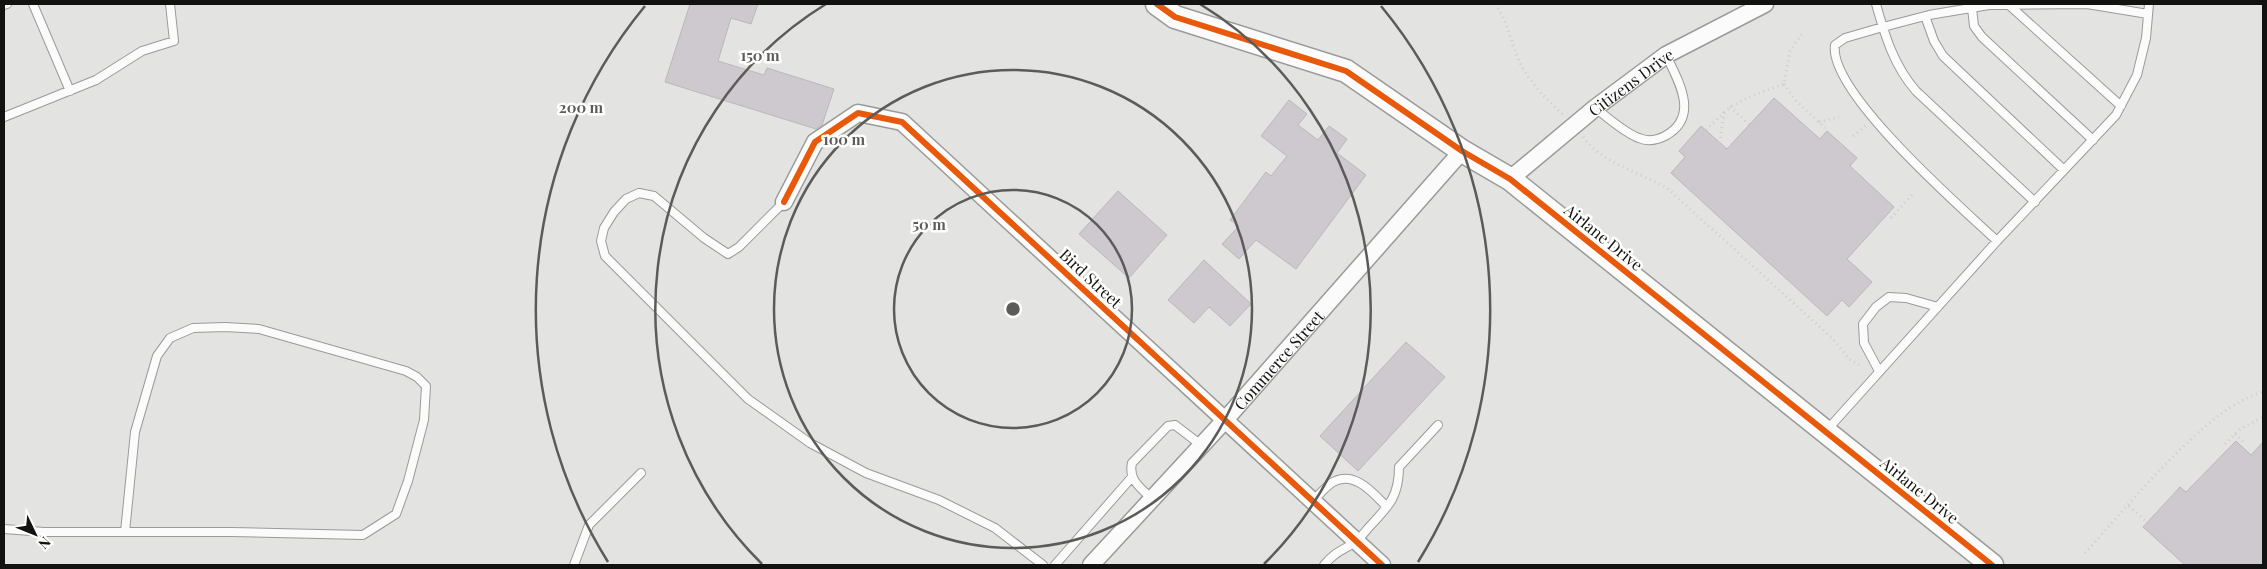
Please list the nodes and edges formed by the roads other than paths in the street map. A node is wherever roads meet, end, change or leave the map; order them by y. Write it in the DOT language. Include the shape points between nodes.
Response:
graph roads {
  1 [pos="33,4"];
  2 [pos="170,4"];
  3 [pos="1157,4"];
  4 [pos="1765,4"];
  5 [pos="1876,4"];
  6 [pos="2149,4"];
  7 [pos="2009,5"];
  8 [pos="1972,8"];
  9 [pos="2148,14"];
  10 [pos="1925,16"];
  11 [pos="1883,27"];
  12 [pos="1666,55"];
  13 [pos="70,90"];
  14 [pos="2121,106"];
  15 [pos="1595,108"];
  16 [pos="4,117"];
  17 [pos="2093,140"];
  18 [pos="1462,151"];
  19 [pos="2064,170"];
  20 [pos="1510,179"];
  21 [pos="784,202"];
  22 [pos="2035,202"];
  23 [pos="1997,241"];
  24 [pos="1938,307"];
  25 [pos="1879,372"];
  26 [pos="1225,420"];
  27 [pos="1438,425"];
  28 [pos="1825,432"];
  29 [pos="1201,445"];
  30 [pos="641,473"];
  31 [pos="1132,477"];
  32 [pos="1152,499"];
  33 [pos="1313,501"];
  34 [pos="1387,507"];
  35 [pos="4,529"];
  36 [pos="125,532"];
  37 [pos="1356,541"];
  38 [pos="574,565"];
  39 [pos="1043,565"];
  40 [pos="1054,565"];
  41 [pos="1091,565"];
  42 [pos="1324,565"];
  43 [pos="1382,565"];
  44 [pos="1992,565"];
  1 -- 13 [label="lane"];
  2 -- 13 [label="lane" via="174,41 142,51 96,80"];
  3 -- 18 [label="street, Airlane Drive" via="1175,17 1346,70"];
  4 -- 12 [label="street, Citizens Drive"];
  5 -- 11 [label="lane"];
  6 -- 9 [label="lane"];
  7 -- 8 [label="lane"];
  7 -- 9 [label="lane" via="2087,4"];
  7 -- 14 [label="lane"];
  8 -- 10 [label="lane"];
  8 -- 17 [label="lane" via="1974,26 1982,37"];
  9 -- 14 [label="lane" via="2137,75"];
  10 -- 11 [label="lane"];
  10 -- 19 [label="lane" via="1943,56"];
  11 -- 22 [label="lane" via="1906,80"];
  11 -- 23 [label="lane" via="1845,38 1835,46 1834,53 1854,93 1890,139"];
  12 -- 15 [label="street, Citizens Drive"];
  12 -- 15 [label="lane" via="1685,99 1684,115 1672,132 1657,140 1640,139"];
  13 -- 16 [label="lane"];
  14 -- 17 [label="lane"];
  15 -- 20 [label="street, Citizens Drive"];
  17 -- 19 [label="lane"];
  18 -- 20 [label="street, Airlane Drive"];
  18 -- 26 [label="street, Commerce Street"];
  19 -- 22 [label="lane"];
  20 -- 28 [label="street, Airlane Drive"];
  21 -- 26 [label="street, Bird Street" via="815,142 858,113 902,122"];
  21 -- 39 [label="lane" via="728,254 654,196 639,193 626,199 614,212 604,228 601,241 605,256 621,274 748,399 810,444 866,473 940,500 995,528"];
  22 -- 23 [label="lane"];
  23 -- 24 [label="lane"];
  24 -- 25 [label="lane"];
  24 -- 25 [label="lane" via="1889,297 1876,307 1864,324 1864,342"];
  25 -- 28 [label="lane"];
  26 -- 29 [label="street, Commerce Street"];
  26 -- 33 [label="street, Bird Street"];
  27 -- 34 [label="lane" via="1400,467 1395,496"];
  28 -- 44 [label="street, Airlane Drive"];
  29 -- 31 [label="lane" via="1175,425 1168,426 1132,463"];
  29 -- 32 [label="street, Commerce Street"];
  30 -- 38 [label="lane" via="589,525"];
  31 -- 32 [label="lane"];
  31 -- 40 [label="lane"];
  32 -- 41 [label="street, Commerce Street"];
  33 -- 34 [label="lane" via="1334,481 1360,481"];
  33 -- 37 [label="street, Bird Street"];
  34 -- 37 [label="lane"];
  35 -- 36 [label="lane"];
  36 -- 36 [label="lane" via="363,535 396,514 424,420 426,386 406,371 260,329 193,328 170,338 157,356 135,432"];
  37 -- 42 [label="lane" via="1335,552"];
  37 -- 43 [label="street, Bird Street"];
}
